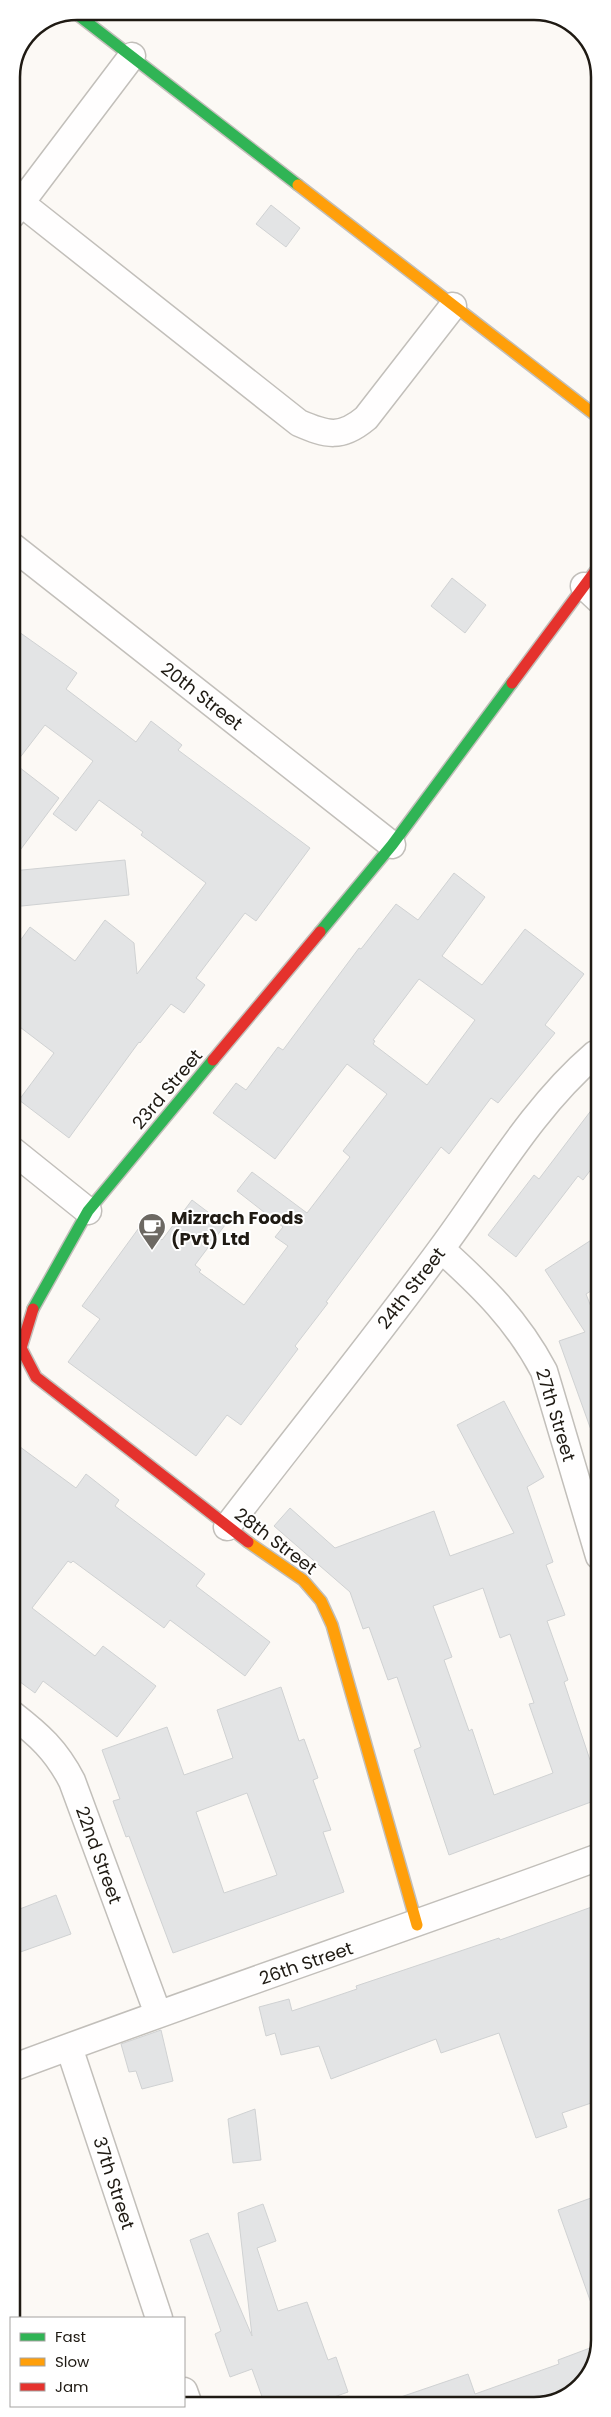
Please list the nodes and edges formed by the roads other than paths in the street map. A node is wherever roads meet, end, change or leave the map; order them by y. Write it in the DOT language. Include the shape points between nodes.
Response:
graph roads {
  1 [pos="85,20"];
  2 [pos="132,56"];
  3 [pos="20,205"];
  4 [pos="20,213"];
  5 [pos="453,306"];
  6 [pos="591,412"];
  7 [pos="20,552"];
  8 [pos="591,588"];
  9 [pos="392,845"];
  10 [pos="591,1058"];
  11 [pos="20,1156"];
  12 [pos="88,1211"];
  13 [pos="441,1249"];
  14 [pos="36,1377"];
  15 [pos="227,1527"];
  16 [pos="591,1529"];
  17 [pos="20,1720"];
  18 [pos="591,1860"];
  19 [pos="417,1925"];
  20 [pos="158,2014"];
  21 [pos="69,2047"];
  22 [pos="20,2065"];
  23 [pos="159,2317"];
  1 -- 2 [label="street"];
  2 -- 3 [label="street"];
  2 -- 5 [label="street"];
  4 -- 5 [label="street" via="299,423 325,433 341,433 366,418"];
  5 -- 6 [label="street"];
  7 -- 9 [label="street, 20th Street"];
  8 -- 9 [label="street, 23rd Street"];
  9 -- 12 [label="street, 23rd Street"];
  10 -- 13 [label="street, 24th Street" via="540,1111"];
  11 -- 12 [label="street"];
  12 -- 14 [label="street, 23rd Street" via="33,1309 21,1348"];
  13 -- 15 [label="street, 24th Street"];
  13 -- 16 [label="street, 27th Street" via="504,1308 530,1343 544,1371"];
  14 -- 15 [label="street, 28th Street"];
  15 -- 19 [label="street, 28th Street" via="303,1580 321,1601 332,1625"];
  17 -- 20 [label="street, 22nd Street" via="45,1740 72,1781"];
  18 -- 19 [label="street, 26th Street"];
  19 -- 20 [label="street, 26th Street"];
  20 -- 21 [label="street, 26th Street"];
  21 -- 22 [label="street, 26th Street"];
  21 -- 23 [label="street, 37th Street"];
}
